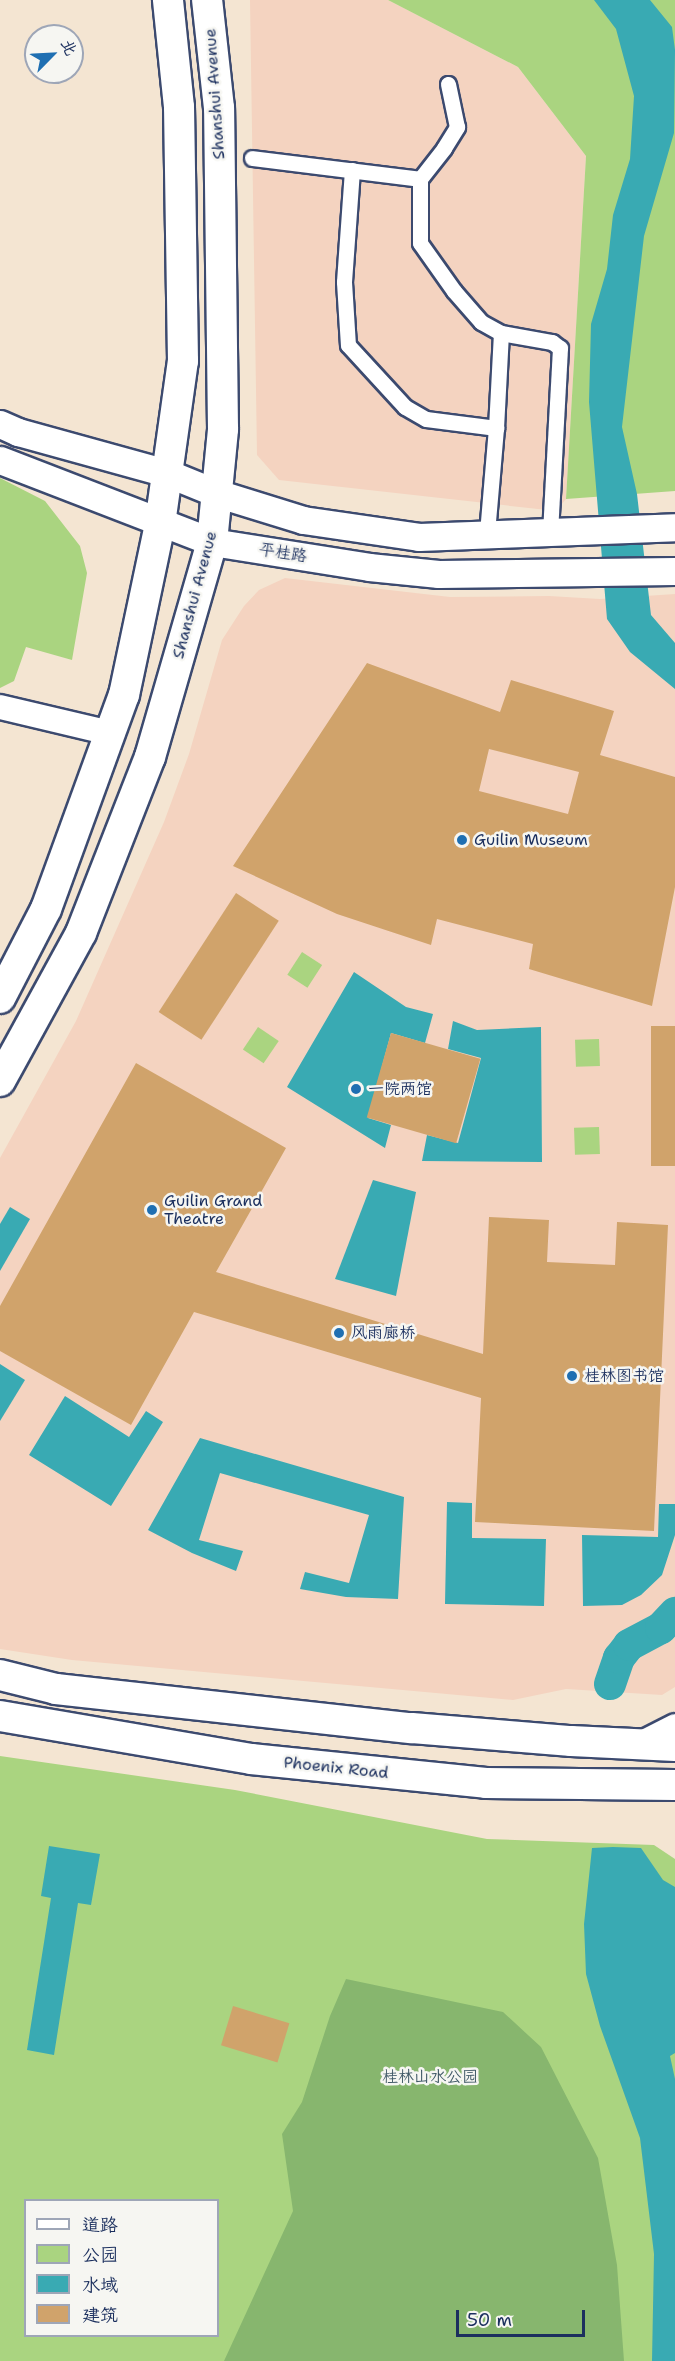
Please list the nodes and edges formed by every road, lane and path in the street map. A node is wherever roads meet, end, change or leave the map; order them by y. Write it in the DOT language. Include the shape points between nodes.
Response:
graph roads {
  1 [pos="168,0"];
  2 [pos="207,0"];
  3 [pos="448,84"];
  4 [pos="252,158"];
  5 [pos="352,170"];
  6 [pos="420,179"];
  7 [pos="501,333"];
  8 [pos="0,424"];
  9 [pos="496,428"];
  10 [pos="0,459"];
  11 [pos="167,473"];
  12 [pos="216,493"];
  13 [pos="160,524"];
  14 [pos="675,527"];
  15 [pos="550,532"];
  16 [pos="487,534"];
  17 [pos="212,542"];
  18 [pos="675,571"];
  19 [pos="0,706"];
  20 [pos="110,733"];
  21 [pos="0,998"];
  22 [pos="0,1081"];
  23 [pos="0,1675"];
  24 [pos="0,1716"];
  25 [pos="675,1727"];
  26 [pos="642,1744"];
  27 [pos="675,1746"];
  28 [pos="642,1785"];
  29 [pos="675,1785"];
  30 [pos="675,1798"];
  1 -- 11 [label="main road" via="179,107 183,361"];
  2 -- 12 [label="main road, Shanshui Avenue" via="219,108 223,429"];
  3 -- 6 [label="street" via="457,127"];
  4 -- 5 [label="street"];
  5 -- 6 [label="street"];
  5 -- 9 [label="street" via="344,282 348,345 405,407 426,419"];
  6 -- 7 [label="street" via="420,243 481,322"];
  7 -- 9 [label="street"];
  7 -- 15 [label="street" via="552,342 560,348"];
  8 -- 11 [label="main road"];
  9 -- 16 [label="street"];
  10 -- 13 [label="main road, 平桂路"];
  11 -- 12 [label="main road"];
  11 -- 13 [label="main road"];
  12 -- 16 [label="main road" via="303,520 419,537"];
  12 -- 17 [label="main road, Shanshui Avenue"];
  13 -- 17 [label="main road, 平桂路"];
  13 -- 20 [label="main road" via="124,695"];
  14 -- 15 [label="main road"];
  15 -- 16 [label="main road"];
  17 -- 18 [label="main road, 平桂路" via="440,574"];
  17 -- 22 [label="main road, Shanshui Avenue" via="150,757 90,911"];
  19 -- 20 [label="street"];
  20 -- 21 [label="main road" via="46,909"];
  23 -- 26 [label="main road" via="57,1689 378,1724 482,1735"];
  24 -- 28 [label="main road, Phoenix Road" via="221,1756 486,1783"];
  25 -- 26 [label="main road"];
  26 -- 27 [label="main road"];
  28 -- 29 [label="main road, Phoenix Road"];
  28 -- 30 [label="main road"];
}
